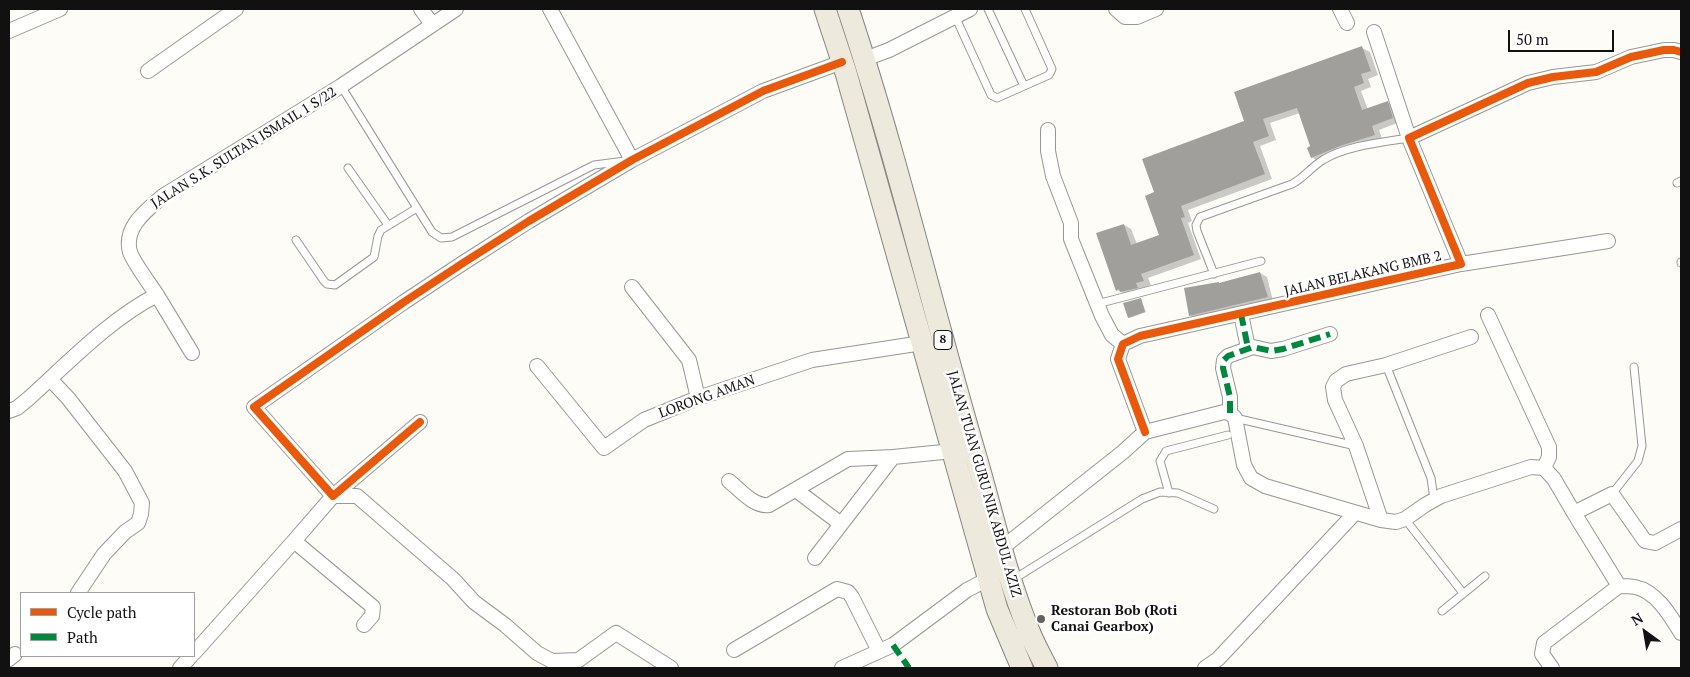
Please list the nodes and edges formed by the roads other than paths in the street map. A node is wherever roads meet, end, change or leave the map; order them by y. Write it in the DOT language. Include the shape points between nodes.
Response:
graph roads {
  1 [pos="60,9"];
  2 [pos="236,9"];
  3 [pos="421,9"];
  4 [pos="456,9"];
  5 [pos="550,9"];
  6 [pos="825,9"];
  7 [pos="848,9"];
  8 [pos="970,9"];
  9 [pos="988,9"];
  10 [pos="1025,9"];
  11 [pos="1116,9"];
  12 [pos="1156,9"];
  13 [pos="1340,9"];
  14 [pos="955,16"];
  15 [pos="1347,23"];
  16 [pos="432,24"];
  17 [pos="9,31"];
  18 [pos="1374,32"];
  19 [pos="1681,52"];
  20 [pos="865,58"];
  21 [pos="842,62"];
  22 [pos="148,71"];
  23 [pos="341,86"];
  24 [pos="1024,86"];
  25 [pos="1048,130"];
  26 [pos="1410,138"];
  27 [pos="632,160"];
  28 [pos="348,168"];
  29 [pos="417,208"];
  30 [pos="912,221"];
  31 [pos="388,225"];
  32 [pos="890,230"];
  33 [pos="296,240"];
  34 [pos="1608,241"];
  35 [pos="1261,261"];
  36 [pos="1461,264"];
  37 [pos="1214,274"];
  38 [pos="632,287"];
  39 [pos="157,295"];
  40 [pos="1097,304"];
  41 [pos="1241,314"];
  42 [pos="1488,315"];
  43 [pos="1330,334"];
  44 [pos="1471,337"];
  45 [pos="922,343"];
  46 [pos="1123,344"];
  47 [pos="1248,348"];
  48 [pos="192,353"];
  49 [pos="1386,365"];
  50 [pos="536,366"];
  51 [pos="1634,367"];
  52 [pos="50,379"];
  53 [pos="698,398"];
  54 [pos="9,410"];
  55 [pos="1233,416"];
  56 [pos="420,422"];
  57 [pos="1145,432"];
  58 [pos="1228,435"];
  59 [pos="1356,446"];
  60 [pos="953,451"];
  61 [pos="893,456"];
  62 [pos="1544,468"];
  63 [pos="729,481"];
  64 [pos="796,490"];
  65 [pos="1169,493"];
  66 [pos="1612,494"];
  67 [pos="333,496"];
  68 [pos="1434,499"];
  69 [pos="1214,509"];
  70 [pos="1355,513"];
  71 [pos="1574,513"];
  72 [pos="1404,519"];
  73 [pos="1381,520"];
  74 [pos="841,524"];
  75 [pos="1681,529"];
  76 [pos="294,541"];
  77 [pos="1002,548"];
  78 [pos="815,558"];
  79 [pos="1484,576"];
  80 [pos="988,579"];
  81 [pos="1012,580"];
  82 [pos="1619,586"];
  83 [pos="79,592"];
  84 [pos="1463,593"];
  85 [pos="1442,610"];
  86 [pos="364,625"];
  87 [pos="1681,632"];
  88 [pos="734,650"];
  89 [pos="195,651"];
  90 [pos="879,651"];
  91 [pos="190,657"];
  92 [pos="574,664"];
  93 [pos="180,668"];
  94 [pos="671,668"];
  95 [pos="842,668"];
  96 [pos="1022,668"];
  97 [pos="1047,668"];
  98 [pos="1205,668"];
  99 [pos="1552,668"];
  1 -- 17 [label="street"];
  2 -- 22 [label="street"];
  3 -- 16 [label="street"];
  4 -- 16 [label="street, JALAN S.K. SULTAN ISMAIL 1 S/22"];
  5 -- 27 [label="street"];
  6 -- 21 [label="main road, JALAN TUAN GURU NIK ABDUL AZIZ / 8"];
  7 -- 20 [label="main road, JALAN TUAN GURU NIK ABDUL AZIZ / 8"];
  8 -- 14 [label="street"];
  9 -- 24 [label="lane"];
  10 -- 24 [label="lane" via="1052,69 1049,75"];
  11 -- 12 [label="street" via="1125,17 1137,17"];
  13 -- 15 [label="street"];
  14 -- 20 [label="street" via="889,50"];
  14 -- 24 [label="lane" via="994,97 1000,98"];
  16 -- 23 [label="street, JALAN S.K. SULTAN ISMAIL 1 S/22"];
  18 -- 26 [label="street, JALAN BELAKANG BMB 2"];
  19 -- 26 [label="street" via="1664,50 1631,57 1596,72 1528,83"];
  20 -- 30 [label="main road, JALAN TUAN GURU NIK ABDUL AZIZ / 8"];
  21 -- 27 [label="street" via="763,91"];
  21 -- 32 [label="main road, JALAN TUAN GURU NIK ABDUL AZIZ / 8"];
  23 -- 29 [label="lane"];
  23 -- 39 [label="street, JALAN S.K. SULTAN ISMAIL 1 S/22" via="163,196 145,211 133,226 129,238 130,253"];
  25 -- 40 [label="street" via="1053,176 1071,223 1072,239"];
  26 -- 36 [label="street, JALAN BELAKANG BMB 2"];
  26 -- 37 [label="lane" via="1337,153 1323,159 1292,184 1200,217 1196,225"];
  27 -- 29 [label="lane" via="594,165 446,238 436,236"];
  27 -- 67 [label="street" via="463,263 254,407"];
  28 -- 31 [label="lane"];
  29 -- 31 [label="lane"];
  30 -- 32 [label="main road" via="901,234"];
  30 -- 77 [label="main road, JALAN TUAN GURU NIK ABDUL AZIZ / 8"];
  31 -- 33 [label="lane" via="379,233 374,257 335,285 324,281"];
  32 -- 45 [label="main road, JALAN TUAN GURU NIK ABDUL AZIZ / 8"];
  34 -- 36 [label="street"];
  35 -- 37 [label="lane"];
  36 -- 41 [label="street, JALAN BELAKANG BMB 2"];
  37 -- 40 [label="lane"];
  38 -- 53 [label="street" via="689,360"];
  39 -- 48 [label="street, JALAN S.K. SULTAN ISMAIL 1 S/22"];
  39 -- 52 [label="street" via="107,329"];
  40 -- 46 [label="street" via="1112,335"];
  41 -- 46 [label="street, JALAN BELAKANG BMB 2" via="1140,336"];
  41 -- 47 [label="street"];
  42 -- 62 [label="street" via="1550,450"];
  43 -- 47 [label="street" via="1275,350"];
  44 -- 49 [label="street"];
  45 -- 53 [label="street, LORONG AMAN" via="812,360"];
  45 -- 60 [label="main road, JALAN TUAN GURU NIK ABDUL AZIZ / 8"];
  46 -- 57 [label="street" via="1118,359"];
  47 -- 55 [label="street" via="1228,356 1223,364"];
  49 -- 59 [label="street" via="1346,374 1336,381 1334,400"];
  49 -- 68 [label="lane" via="1431,478"];
  50 -- 53 [label="street, LORONG AMAN" via="604,448 644,420"];
  51 -- 66 [label="lane" via="1642,446 1638,461"];
  52 -- 54 [label="street" via="17,408"];
  52 -- 83 [label="street" via="125,471 139,494 142,506 138,523 104,554"];
  55 -- 57 [label="street" via="1224,412"];
  55 -- 59 [label="lane"];
  55 -- 70 [label="street" via="1244,465 1251,478 1265,486"];
  56 -- 67 [label="street"];
  57 -- 77 [label="street"];
  58 -- 65 [label="lane" via="1166,451 1160,461"];
  59 -- 73 [label="street"];
  60 -- 61 [label="street"];
  60 -- 80 [label="main road, JALAN TUAN GURU NIK ABDUL AZIZ / 8"];
  61 -- 64 [label="street" via="848,459"];
  61 -- 74 [label="street"];
  62 -- 68 [label="street" via="1531,467"];
  62 -- 71 [label="street"];
  63 -- 64 [label="street" via="756,503 765,506"];
  64 -- 74 [label="street"];
  65 -- 69 [label="lane" via="1178,493"];
  65 -- 81 [label="lane" via="1160,492 1142,499"];
  66 -- 71 [label="street"];
  66 -- 75 [label="street" via="1644,541 1655,543"];
  67 -- 76 [label="street"];
  67 -- 92 [label="street" via="357,496 453,579 474,602 537,653 552,661"];
  68 -- 72 [label="street"];
  70 -- 73 [label="street"];
  70 -- 98 [label="street" via="1218,660"];
  71 -- 82 [label="street"];
  72 -- 73 [label="street" via="1396,522"];
  72 -- 84 [label="lane"];
  74 -- 78 [label="street"];
  76 -- 86 [label="street" via="373,607 372,616"];
  76 -- 89 [label="street"];
  77 -- 81 [label="main road, JALAN TUAN GURU NIK ABDUL AZIZ / 8"];
  79 -- 84 [label="lane"];
  80 -- 90 [label="street" via="967,590 893,645"];
  80 -- 96 [label="main road, JALAN TUAN GURU NIK ABDUL AZIZ / 8" via="1009,642"];
  81 -- 97 [label="main road, JALAN TUAN GURU NIK ABDUL AZIZ / 8" via="1029,631"];
  82 -- 87 [label="street" via="1636,587 1654,596"];
  82 -- 99 [label="street" via="1544,642 1542,654"];
  84 -- 85 [label="lane"];
  88 -- 90 [label="street" via="837,589 848,592 852,597"];
  90 -- 95 [label="street"];
  91 -- 93 [label="street"];
  92 -- 94 [label="street" via="616,633"];
}
